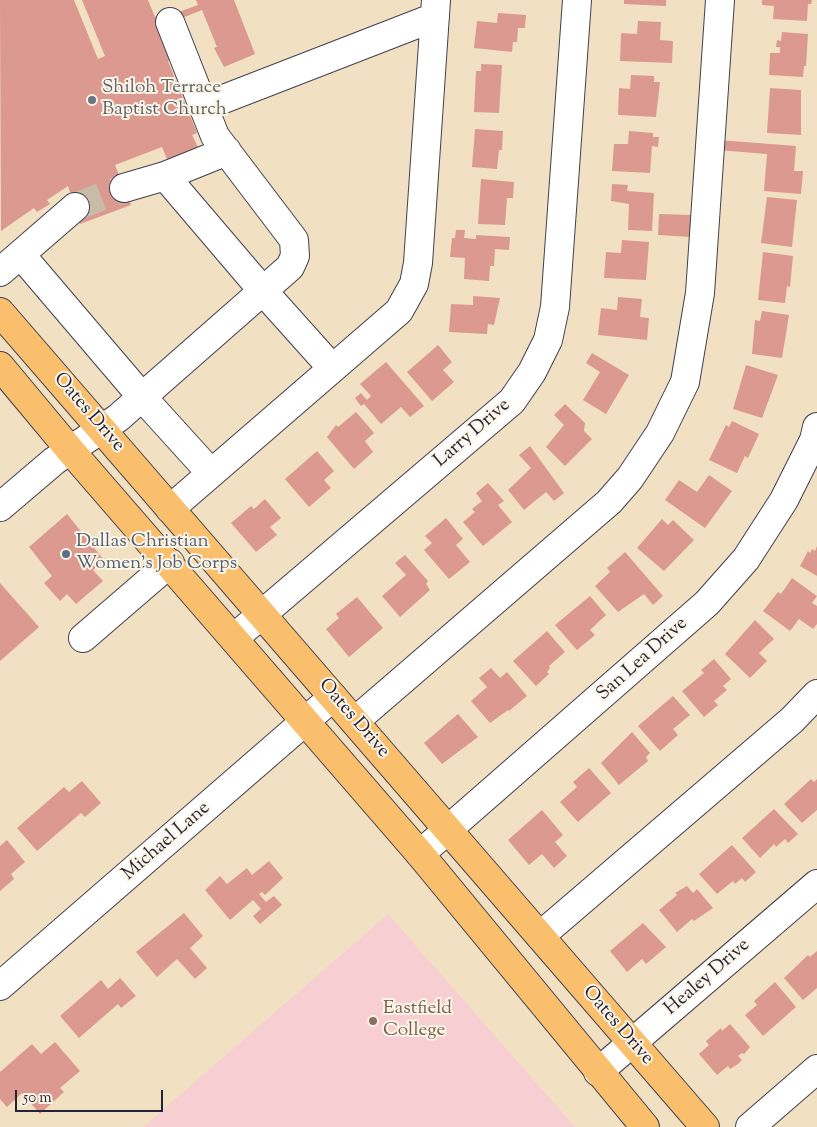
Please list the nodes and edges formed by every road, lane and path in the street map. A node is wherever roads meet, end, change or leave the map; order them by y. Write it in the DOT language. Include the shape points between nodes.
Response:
graph roads {
  1 [pos="577,0"];
  2 [pos="720,0"];
  3 [pos="435,8"];
  4 [pos="166,12"];
  5 [pos="203,107"];
  6 [pos="227,151"];
  7 [pos="165,176"];
  8 [pos="124,188"];
  9 [pos="75,207"];
  10 [pos="21,255"];
  11 [pos="0,272"];
  12 [pos="263,291"];
  13 [pos="0,312"];
  14 [pos="0,366"];
  15 [pos="332,368"];
  16 [pos="142,397"];
  17 [pos="817,427"];
  18 [pos="101,429"];
  19 [pos="70,450"];
  20 [pos="210,472"];
  21 [pos="0,507"];
  22 [pos="170,509"];
  23 [pos="170,563"];
  24 [pos="262,615"];
  25 [pos="83,638"];
  26 [pos="234,638"];
  27 [pos="817,694"];
  28 [pos="333,697"];
  29 [pos="306,721"];
  30 [pos="355,721"];
  31 [pos="449,828"];
  32 [pos="420,854"];
  33 [pos="817,884"];
  34 [pos="540,936"];
  35 [pos="0,986"];
  36 [pos="632,1043"];
  37 [pos="817,1069"];
  38 [pos="598,1072"];
  39 [pos="645,1127"];
  40 [pos="705,1127"];
  41 [pos="750,1127"];
  1 -- 24 [label="street, Larry Drive" via="555,307 548,340 532,372 512,401"];
  2 -- 30 [label="street" via="700,293 684,382 660,433 630,478 609,502"];
  3 -- 5 [label="street"];
  3 -- 15 [label="street" via="414,284 399,311"];
  4 -- 5 [label="street"];
  5 -- 6 [label="street" via="215,136"];
  6 -- 7 [label="street"];
  6 -- 12 [label="street" via="294,240 295,256 290,267"];
  7 -- 8 [label="street"];
  7 -- 12 [label="street"];
  9 -- 10 [label="street"];
  10 -- 11 [label="street"];
  10 -- 16 [label="street"];
  12 -- 15 [label="street"];
  12 -- 16 [label="street"];
  13 -- 18 [label="main road, Oates Drive"];
  14 -- 19 [label="main road, Oates Drive"];
  15 -- 20 [label="street"];
  16 -- 18 [label="street"];
  16 -- 20 [label="street"];
  17 -- 31 [label="street, San Lea Drive" via="814,440 784,500 746,559 707,603"];
  18 -- 19 [label="street"];
  18 -- 22 [label="main road, Oates Drive"];
  19 -- 21 [label="street"];
  19 -- 23 [label="main road, Oates Drive"];
  20 -- 22 [label="street"];
  22 -- 24 [label="main road, Oates Drive"];
  23 -- 25 [label="street"];
  23 -- 26 [label="main road, Oates Drive"];
  24 -- 26 [label="street, Larry Drive"];
  24 -- 28 [label="main road, Oates Drive"];
  26 -- 29 [label="main road, Oates Drive"];
  27 -- 34 [label="street" via="792,720"];
  28 -- 29 [label="street, Michael Lane"];
  28 -- 30 [label="main road, Oates Drive"];
  29 -- 32 [label="main road, Oates Drive"];
  29 -- 35 [label="street, Michael Lane"];
  30 -- 31 [label="main road, Oates Drive"];
  31 -- 32 [label="street, San Lea Drive"];
  31 -- 34 [label="main road, Oates Drive"];
  32 -- 38 [label="main road, Oates Drive"];
  33 -- 36 [label="street, Healey Drive"];
  34 -- 36 [label="main road, Oates Drive"];
  36 -- 38 [label="street, Healey Drive"];
  36 -- 40 [label="main road, Oates Drive"];
  37 -- 41 [label="street"];
  38 -- 39 [label="main road, Oates Drive"];
}
